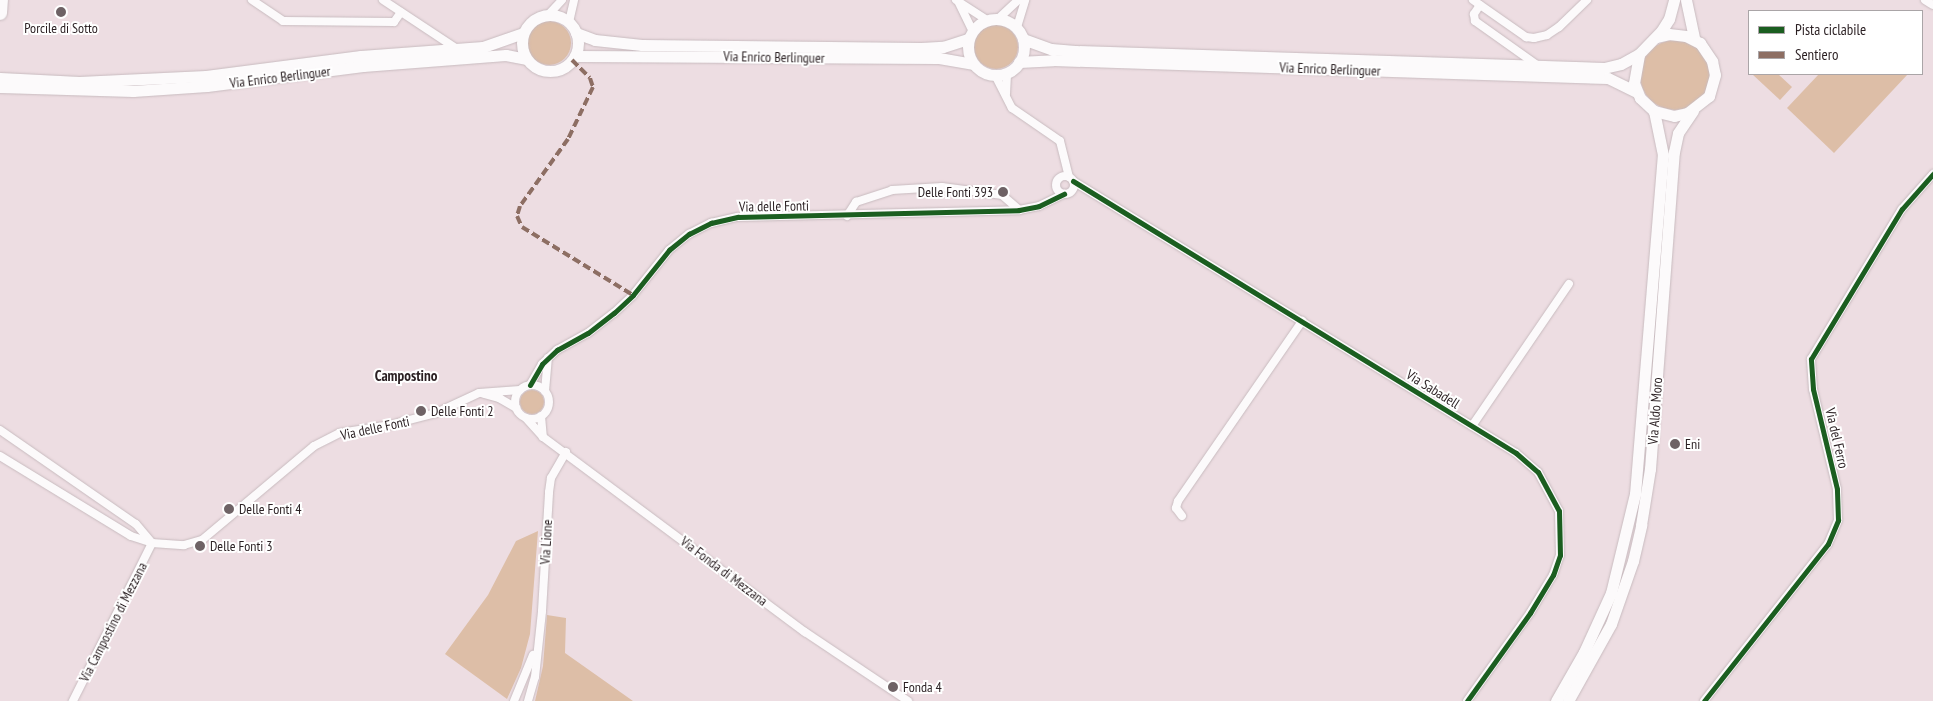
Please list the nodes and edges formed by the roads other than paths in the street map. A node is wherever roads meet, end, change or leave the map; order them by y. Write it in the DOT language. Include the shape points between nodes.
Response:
graph roads {
  1 [pos="1,0"];
  2 [pos="252,0"];
  3 [pos="383,0"];
  4 [pos="562,0"];
  5 [pos="574,0"];
  6 [pos="1018,0"];
  7 [pos="1025,0"];
  8 [pos="1473,0"];
  9 [pos="1587,0"];
  10 [pos="1674,0"];
  11 [pos="1686,0"];
  12 [pos="1925,0"];
  13 [pos="958,1"];
  14 [pos="1480,5"];
  15 [pos="1933,5"];
  16 [pos="401,12"];
  17 [pos="0,13"];
  18 [pos="549,14"];
  19 [pos="999,18"];
  20 [pos="986,20"];
  21 [pos="569,22"];
  22 [pos="1017,27"];
  23 [pos="523,33"];
  24 [pos="576,33"];
  25 [pos="970,35"];
  26 [pos="1657,37"];
  27 [pos="1023,39"];
  28 [pos="1694,39"];
  29 [pos="457,49"];
  30 [pos="1639,54"];
  31 [pos="575,56"];
  32 [pos="526,59"];
  33 [pos="1019,62"];
  34 [pos="972,64"];
  35 [pos="1539,66"];
  36 [pos="1007,73"];
  37 [pos="995,75"];
  38 [pos="0,78"];
  39 [pos="34,85"];
  40 [pos="0,87"];
  41 [pos="1637,92"];
  42 [pos="1006,96"];
  43 [pos="1654,111"];
  44 [pos="1693,111"];
  45 [pos="1933,174"];
  46 [pos="1068,179"];
  47 [pos="1064,192"];
  48 [pos="1089,192"];
  49 [pos="1019,210"];
  50 [pos="847,216"];
  51 [pos="1569,284"];
  52 [pos="1302,321"];
  53 [pos="548,358"];
  54 [pos="530,385"];
  55 [pos="520,390"];
  56 [pos="545,391"];
  57 [pos="479,393"];
  58 [pos="516,408"];
  59 [pos="541,416"];
  60 [pos="526,418"];
  61 [pos="1472,426"];
  62 [pos="0,430"];
  63 [pos="543,437"];
  64 [pos="566,452"];
  65 [pos="0,456"];
  66 [pos="1182,516"];
  67 [pos="152,544"];
  68 [pos="538,636"];
  69 [pos="73,701"];
  70 [pos="514,701"];
  71 [pos="528,701"];
  72 [pos="908,701"];
  73 [pos="1466,701"];
  74 [pos="1556,701"];
  75 [pos="1568,701"];
  76 [pos="1704,701"];
  1 -- 17 [label="highway"];
  2 -- 16 [label="street" via="283,21 394,22"];
  3 -- 16 [label="street"];
  4 -- 18 [label="street"];
  5 -- 21 [label="street"];
  6 -- 19 [label="street"];
  7 -- 22 [label="street"];
  8 -- 14 [label="street"];
  9 -- 14 [label="street" via="1547,35 1534,38 1526,37"];
  10 -- 26 [label="main road" via="1669,19"];
  11 -- 28 [label="main road"];
  12 -- 15 [label="street"];
  13 -- 20 [label="street"];
  13 -- 25 [label="street"];
  14 -- 35 [label="street" via="1474,14 1475,21"];
  16 -- 29 [label="street"];
  18 -- 21 [label="main road"];
  18 -- 23 [label="main road, Via Enrico Berlinguer" via="532,21"];
  19 -- 20 [label="main road, Via Enrico Berlinguer"];
  19 -- 22 [label="main road"];
  20 -- 25 [label="main road, Via Enrico Berlinguer"];
  21 -- 24 [label="main road"];
  22 -- 27 [label="main road"];
  23 -- 29 [label="main road, Via Enrico Berlinguer" via="495,45"];
  23 -- 32 [label="main road" via="521,44"];
  24 -- 25 [label="main road, Via Enrico Berlinguer" via="595,40 642,45 921,48 943,47"];
  24 -- 31 [label="main road"];
  25 -- 34 [label="main road" via="967,52"];
  26 -- 28 [label="main road" via="1678,34"];
  26 -- 30 [label="main road"];
  27 -- 33 [label="main road" via="1024,51"];
  27 -- 35 [label="main road, Via Enrico Berlinguer" via="1051,49 1075,51"];
  28 -- 44 [label="main road" via="1709,54 1715,75 1709,96"];
  29 -- 39 [label="main road, Via Enrico Berlinguer" via="361,56 206,76"];
  30 -- 35 [label="main road, Via Enrico Berlinguer" via="1621,64 1604,68"];
  30 -- 41 [label="main road" via="1633,73"];
  31 -- 32 [label="main road, Via Enrico Berlinguer" via="562,68 549,71 536,68"];
  31 -- 34 [label="main road, Via Enrico Berlinguer" via="939,58"];
  32 -- 39 [label="main road, Via Enrico Berlinguer" via="506,55 382,65 207,86 133,91"];
  33 -- 36 [label="main road"];
  33 -- 41 [label="main road, Via Enrico Berlinguer" via="1053,60 1608,78"];
  34 -- 37 [label="main road, Via Enrico Berlinguer" via="982,72"];
  36 -- 37 [label="main road"];
  36 -- 42 [label="street"];
  37 -- 42 [label="street"];
  38 -- 39 [label="main road"];
  39 -- 40 [label="main road"];
  41 -- 43 [label="main road"];
  42 -- 46 [label="street" via="1015,110 1058,138"];
  43 -- 44 [label="main road" via="1674,116"];
  43 -- 74 [label="main road, Via Aldo Moro" via="1662,155 1635,494 1611,592 1584,652"];
  44 -- 75 [label="main road, Via Aldo Moro" via="1678,133 1674,152 1651,459 1641,525 1611,624"];
  45 -- 76 [label="street, Via del Ferro" via="1902,209 1811,358 1813,389 1837,489 1838,520 1828,544"];
  46 -- 47 [label="street"];
  46 -- 47 [label="street" via="1057,182"];
  46 -- 48 [label="street, Via Sabadell"];
  47 -- 48 [label="street"];
  47 -- 49 [label="street, Via delle Fonti" via="1033,208"];
  48 -- 52 [label="street, Via Sabadell"];
  49 -- 50 [label="street, Via delle Fonti"];
  49 -- 50 [label="street" via="1002,195 942,186 892,190 856,202"];
  50 -- 53 [label="street, Via delle Fonti" via="738,217 711,223 689,234 669,250 633,296 614,313"];
  51 -- 61 [label="street"];
  52 -- 61 [label="street, Via Sabadell"];
  52 -- 66 [label="street" via="1178,501 1177,511"];
  53 -- 54 [label="street, Via delle Fonti"];
  53 -- 56 [label="street"];
  54 -- 55 [label="street, Via delle Fonti"];
  54 -- 56 [label="street"];
  55 -- 57 [label="street, Via delle Fonti"];
  55 -- 58 [label="street" via="515,398"];
  56 -- 59 [label="street" via="549,404"];
  57 -- 58 [label="street" via="499,398"];
  57 -- 67 [label="street, Via delle Fonti" via="436,413 340,433 314,446 202,540 184,545"];
  58 -- 60 [label="street"];
  59 -- 60 [label="street"];
  59 -- 63 [label="street"];
  60 -- 63 [label="street, Via Fonda di Mezzana"];
  61 -- 73 [label="street, Via Sabadell" via="1516,453 1538,472 1556,502 1562,532 1560,555 1553,575"];
  62 -- 67 [label="street" via="136,524"];
  63 -- 64 [label="street, Via Fonda di Mezzana"];
  64 -- 68 [label="street, Via Lione" via="552,478 549,492"];
  64 -- 72 [label="street, Via Fonda di Mezzana" via="805,632"];
  65 -- 67 [label="street, Via delle Fonti" via="20,465 88,512"];
  67 -- 69 [label="street, Via Campostino di Mezzana"];
  68 -- 70 [label="street, Via Lione" via="528,673"];
  68 -- 71 [label="street, Via Lione" via="535,677"];
}
